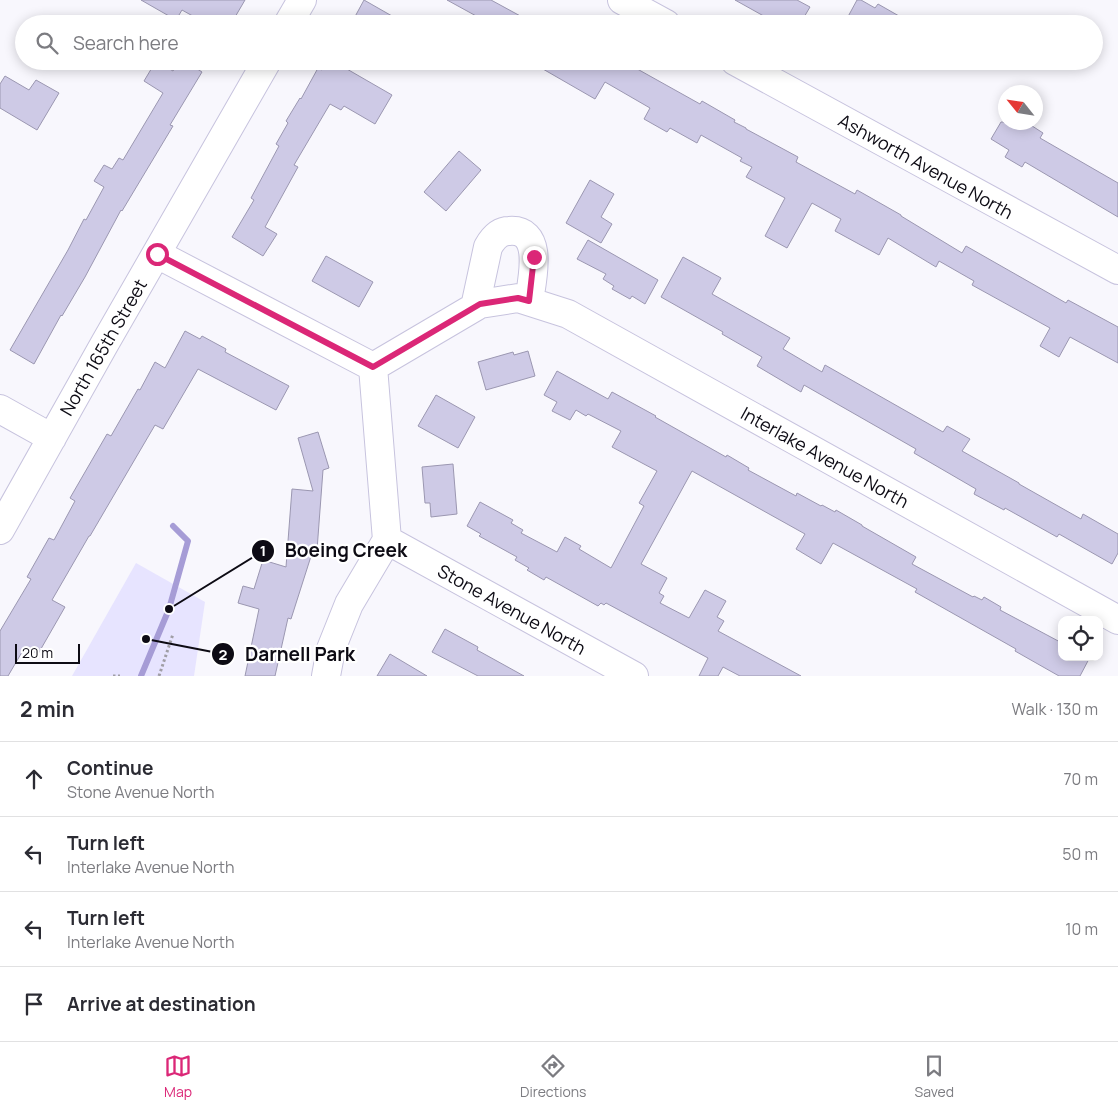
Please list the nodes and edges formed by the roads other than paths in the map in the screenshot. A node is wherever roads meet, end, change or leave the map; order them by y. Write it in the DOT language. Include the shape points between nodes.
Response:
graph roads {
  1 [pos="302,0"];
  2 [pos="622,0"];
  3 [pos="293,15"];
  4 [pos="650,15"];
  5 [pos="261,70"];
  6 [pos="751,70"];
  7 [pos="157,254"];
  8 [pos="1118,270"];
  9 [pos="529,301"];
  10 [pos="475,307"];
  11 [pos="373,367"];
  12 [pos="0,409"];
  13 [pos="52,438"];
  14 [pos="0,530"];
  15 [pos="387,540"];
  16 [pos="1118,620"];
  17 [pos="326,676"];
  18 [pos="634,676"];
  1 -- 3 [label="street"];
  2 -- 4 [label="street"];
  5 -- 7 [label="street, North 165th Street"];
  6 -- 8 [label="street, Ashworth Avenue North"];
  7 -- 11 [label="street"];
  7 -- 13 [label="street, North 165th Street"];
  9 -- 10 [label="street, Interlake Avenue North" via="518,298"];
  9 -- 10 [label="street" via="534,249 526,236 511,230 497,235 488,247"];
  9 -- 16 [label="street, Interlake Avenue North" via="568,314"];
  10 -- 11 [label="street, Interlake Avenue North"];
  11 -- 15 [label="street"];
  12 -- 13 [label="street"];
  13 -- 14 [label="street, North 165th Street"];
  15 -- 17 [label="street" via="349,604 331,649"];
  15 -- 18 [label="street, Stone Avenue North"];
}
